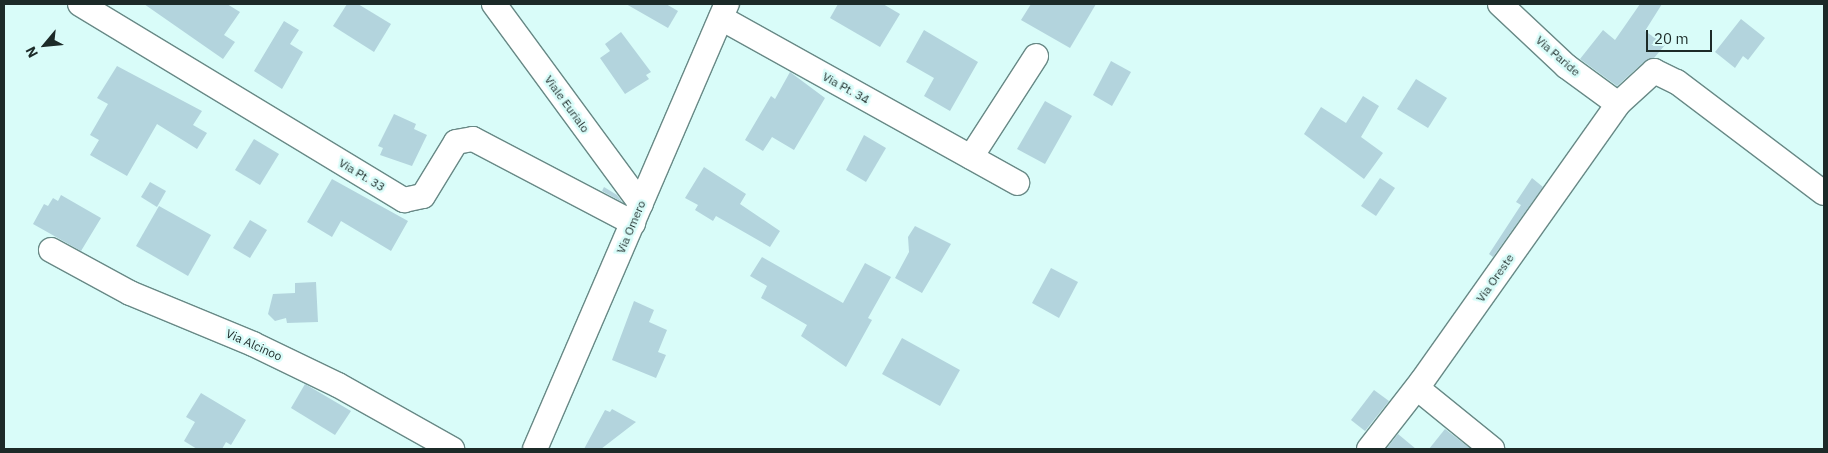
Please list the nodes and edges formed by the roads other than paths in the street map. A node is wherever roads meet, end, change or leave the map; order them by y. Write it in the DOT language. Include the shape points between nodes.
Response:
graph roads {
  1 [pos="80,4"];
  2 [pos="494,4"];
  3 [pos="1500,4"];
  4 [pos="724,11"];
  5 [pos="1036,56"];
  6 [pos="1618,104"];
  7 [pos="971,158"];
  8 [pos="1017,183"];
  9 [pos="1824,193"];
  10 [pos="637,213"];
  11 [pos="51,250"];
  12 [pos="1417,388"];
  13 [pos="452,449"];
  14 [pos="535,449"];
  15 [pos="1369,449"];
  16 [pos="1492,449"];
  1 -- 10 [label="street, Via Pt. 33" via="404,200 423,196 456,142 473,139"];
  2 -- 10 [label="street, Viale Eurialo"];
  3 -- 6 [label="street, Via Paride" via="1566,66"];
  4 -- 7 [label="street, Via Pt. 34"];
  4 -- 10 [label="street, Via Omero"];
  5 -- 7 [label="street"];
  6 -- 9 [label="street, Via Oreste" via="1654,71 1677,82"];
  6 -- 12 [label="street, Via Oreste"];
  7 -- 8 [label="street, Via Pt. 34"];
  10 -- 14 [label="street, Via Omero"];
  11 -- 13 [label="street, Via Alcinoo" via="130,293 253,344 338,385"];
  12 -- 15 [label="street, Via Oreste"];
  12 -- 16 [label="street"];
}
